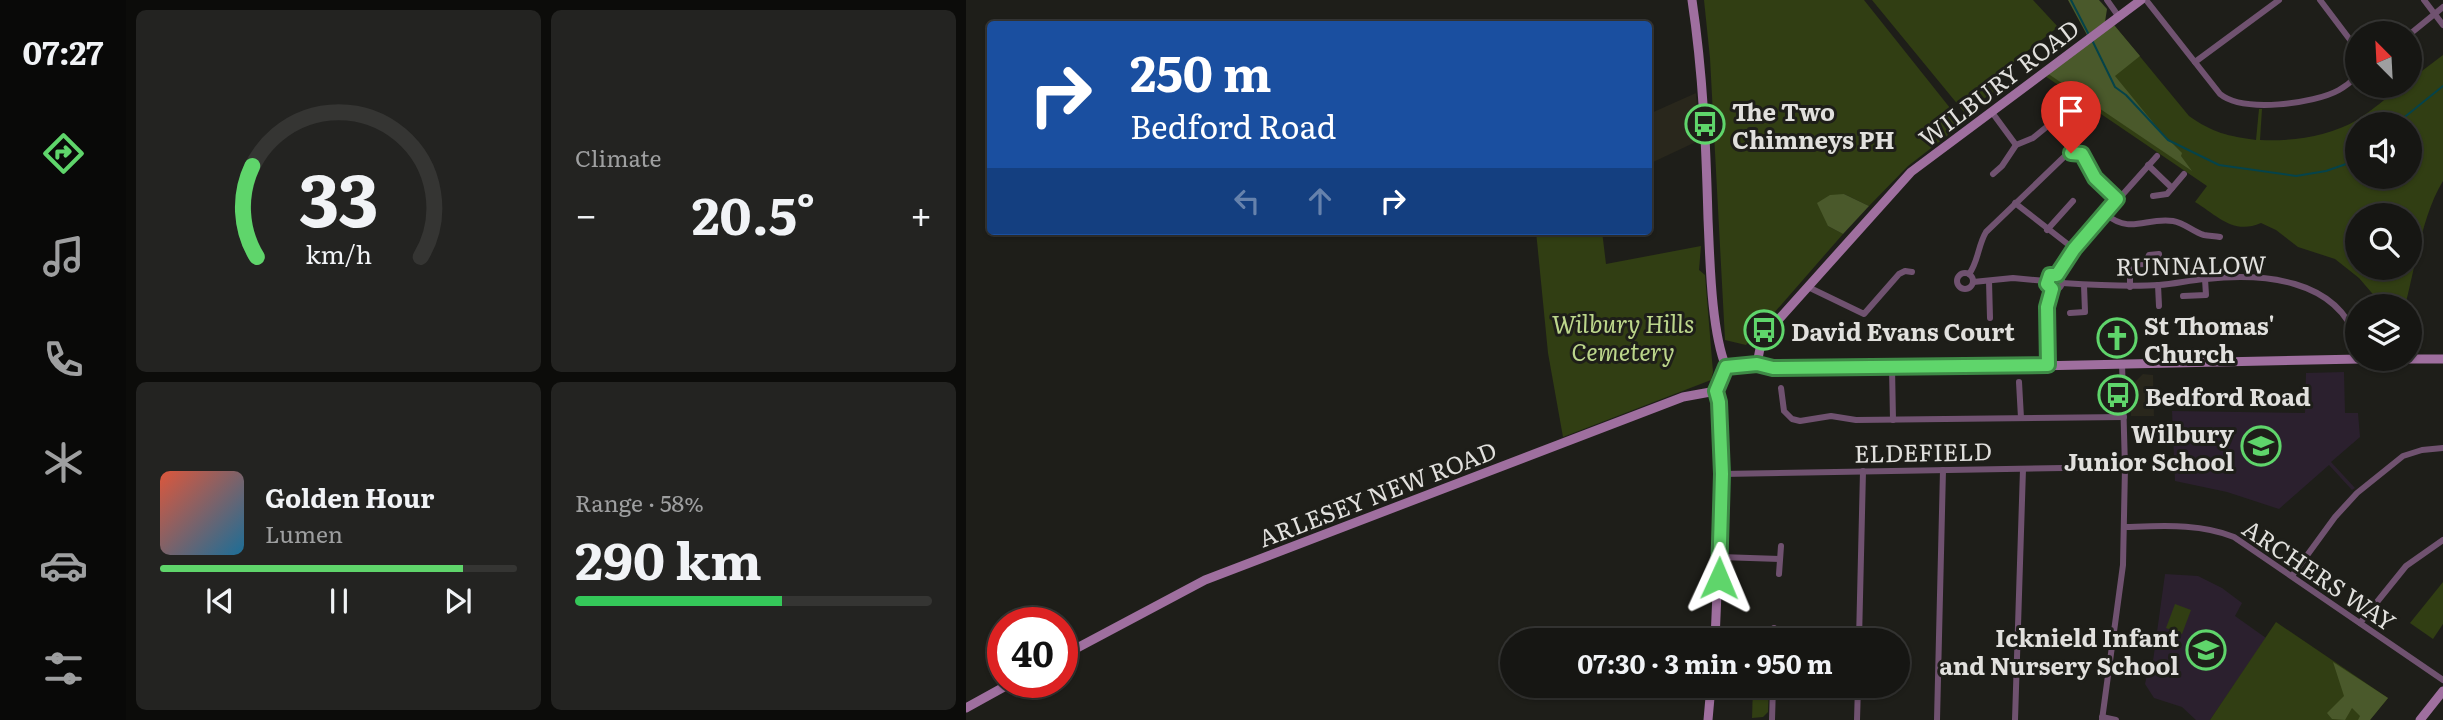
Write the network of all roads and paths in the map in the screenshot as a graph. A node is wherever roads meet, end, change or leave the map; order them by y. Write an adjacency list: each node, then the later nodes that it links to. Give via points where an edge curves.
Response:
1 (1692, 0): 58 (street, via 1700,56 1710,262 1720,353)
2 (2107, 0): 9 (street)
3 (2143, 0): 9 (street, WILBURY ROAD); 13 (street)
4 (2279, 0): 13 (street)
5 (2320, 0): 12 (street)
6 (2424, 0): 8 (street)
7 (2443, 7): 8 (street)
8 (2434, 14): 10 (street); 11 (street)
9 (2119, 17): 15 (street, WILBURY ROAD)
10 (2422, 24)
11 (2443, 25)
12 (2345, 33)
13 (2195, 62): 14 (street, via 2226,98 2261,104 2288,103)
14 (2345, 85)
15 (1991, 111): 17 (street); 44 (street, WILBURY ROAD, via 1912,172)
16 (2066, 120): 17 (street, via 2060,116 2033,138)
17 (2016, 145): 20 (street)
18 (2157, 156): 19 (street)
19 (2148, 165): 22 (street); 24 (street)
20 (1993, 174)
21 (2184, 174): 22 (street)
22 (2172, 188): 23 (street, via 2167,194)
23 (2153, 196)
24 (2117, 199): 26 (street, via 2095,178 2082,154 2071,153); 27 (street)
25 (2073, 201): 28 (street)
26 (2015, 203): 28 (street); 35 (street, via 1982,238)
27 (2105, 214): 29 (street, via 2128,226 2170,221); 30 (street)
28 (2047, 229): 30 (street)
29 (2220, 237)
30 (2074, 249): 36 (street)
31 (2158, 254): 33 (street, via 2148,255 2146,264)
32 (2121, 265): 33 (street)
33 (2130, 265): 45 (street)
34 (1912, 272): 44 (street, via 1899,274 1864,314)
35 (1969, 274): 40 (street); 40 (street, via 1960,274 1957,284 1965,289)
36 (2057, 275): 39 (street); 41 (street)
37 (2205, 279): 43 (street, RUNNALOW); 47 (street, via 2206,295); 50 (street, RUNNALOW, via 2233,277 2303,286)
38 (1989, 281): 39 (street); 40 (street); 51 (street)
39 (2046, 281): 46 (street)
40 (1973, 282)
41 (2062, 283): 42 (street, RUNNALOW); 46 (street)
42 (2084, 285): 45 (street, RUNNALOW); 49 (street, RUNNALOW, via 2085,312)
43 (2158, 285): 45 (street, RUNNALOW); 48 (street)
44 (1808, 287): 56 (street, WILBURY ROAD, via 1762,338)
45 (2130, 287)
46 (2052, 289): 57 (street, via 2047,307)
47 (2183, 296)
48 (2159, 306)
49 (2070, 313)
50 (2345, 315)
51 (1990, 318)
52 (2345, 359): 55 (street)
53 (2422, 359): 54 (street)
54 (2443, 359)
55 (2122, 363): 57 (street); 63 (street)
56 (1757, 364): 58 (street); 59 (street, via 1773,368)
57 (2048, 365): 59 (street)
58 (1726, 367): 62 (street)
59 (1892, 367): 65 (street)
60 (2020, 382): 64 (street)
61 (1781, 388): 65 (street, via 1784,411 1796,421 1831,416)
62 (1716, 391): 71 (street); 82 (street, ARLESEY NEW ROAD, via 1684,397 1205,580)
63 (2124, 417): 64 (street); 67 (street)
64 (2021, 418): 65 (street)
65 (1893, 420)
66 (2443, 449): 78 (street, via 2403,456 2357,493)
67 (2125, 467): 68 (street, ELDEFIELD); 72 (street)
68 (2023, 468): 69 (street, ELDEFIELD); 95 (street)
69 (1943, 470): 70 (street, ELDEFIELD); 94 (street)
70 (1863, 471): 71 (street, ELDEFIELD); 81 (street)
71 (1722, 474): 75 (street)
72 (2125, 527): 78 (street, ARCHERS WAY, via 2222,532); 90 (street)
73 (2443, 540): 79 (street, via 2406,566)
74 (1781, 546): 76 (street)
75 (1720, 557): 76 (street); 80 (street)
76 (1780, 559): 77 (street)
77 (1779, 574)
78 (2292, 576): 79 (street, ARCHERS WAY)
79 (2360, 623): 83 (street, ARCHERS WAY)
80 (1716, 628)
81 (1859, 628)
82 (1078, 647)
83 (2443, 680)
84 (2443, 691): 97 (street)
85 (987, 696): 89 (street)
86 (1710, 698): 91 (street)
87 (1773, 698): 92 (street)
88 (1858, 698): 93 (street)
89 (966, 708)
90 (2102, 718): 96 (street)
91 (1708, 720)
92 (1772, 720)
93 (1857, 720)
94 (1937, 720)
95 (2015, 720)
96 (2116, 720)
97 (2420, 720)

